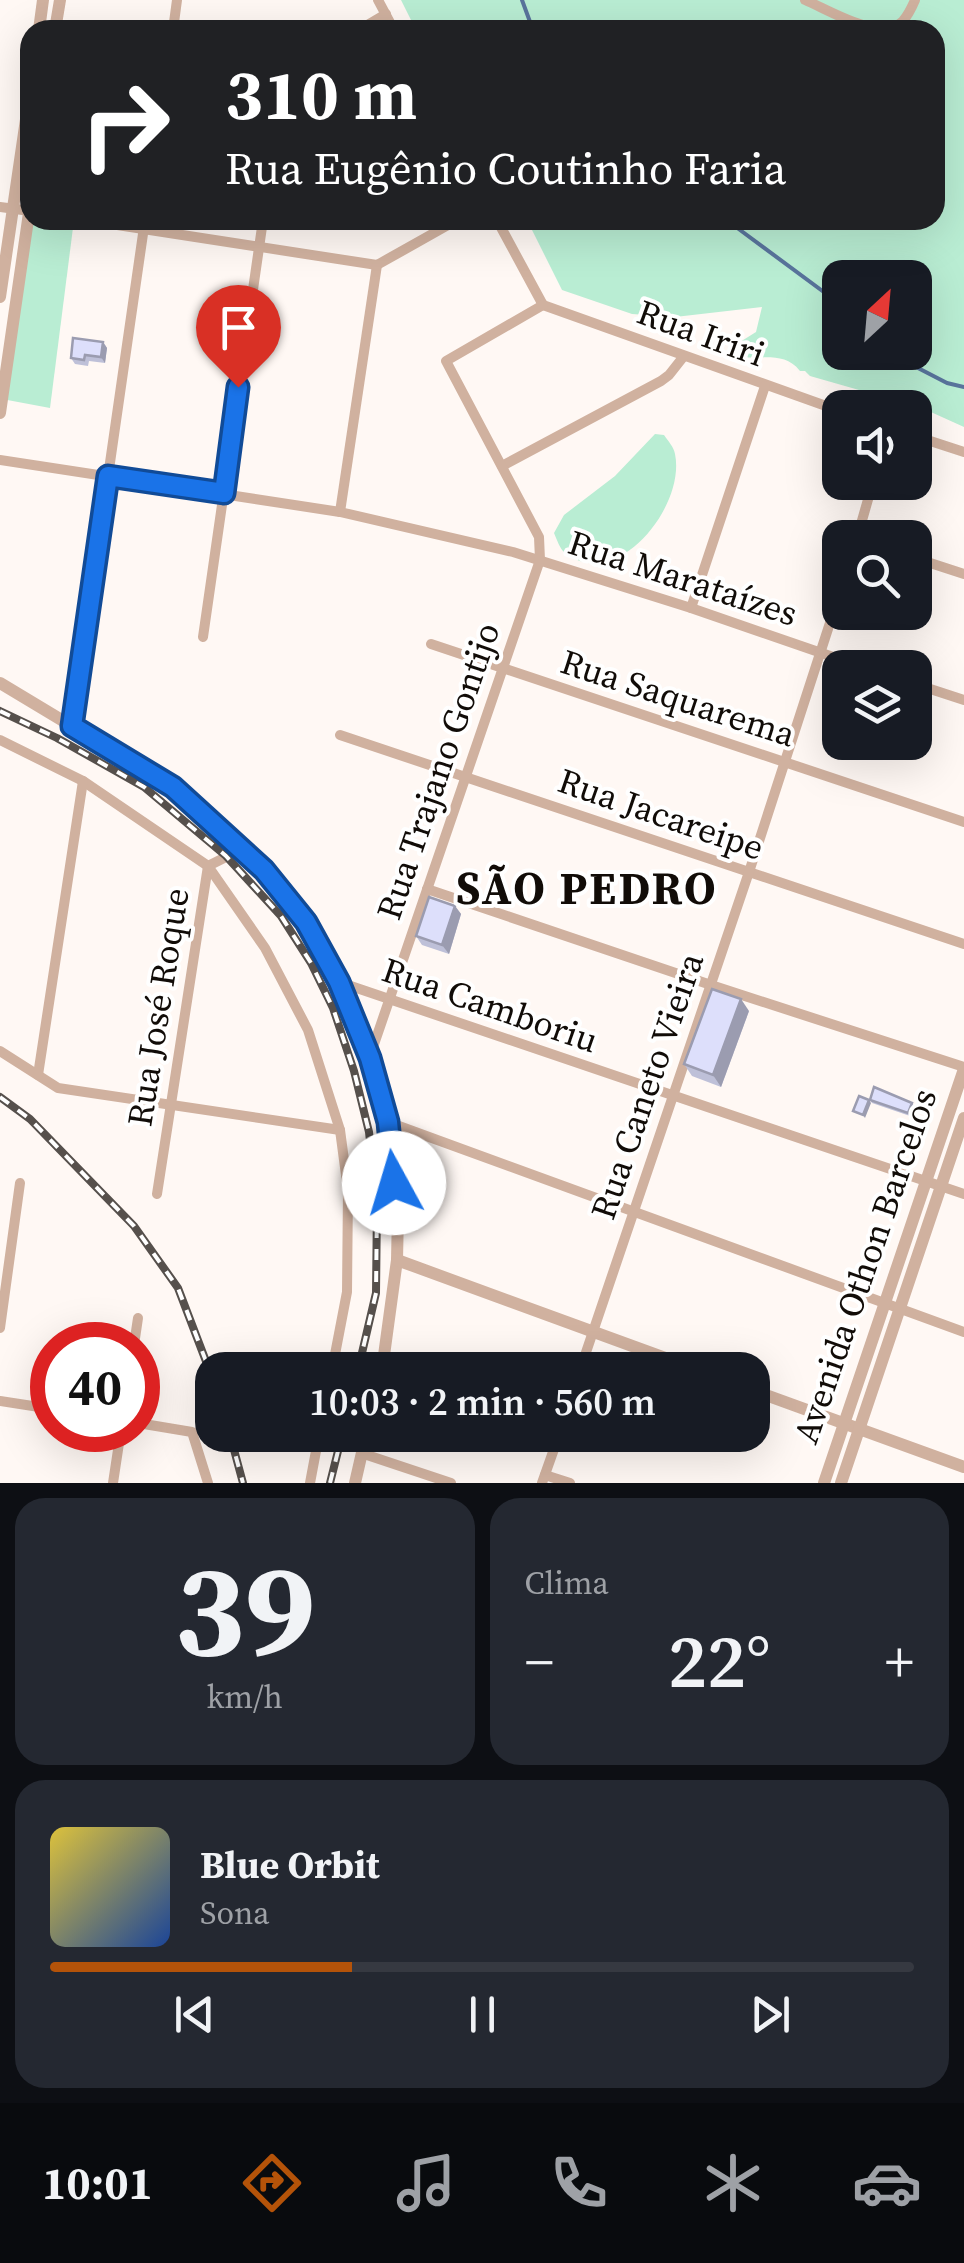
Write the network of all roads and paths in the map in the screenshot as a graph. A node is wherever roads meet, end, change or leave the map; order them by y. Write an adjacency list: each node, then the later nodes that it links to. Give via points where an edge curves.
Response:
1 (378, 0): 3 (street)
2 (805, 0): 6 (street)
3 (386, 14): 4 (street); 5 (street)
4 (376, 20)
5 (389, 20)
6 (851, 20)
7 (20, 140): 8 (street)
8 (6, 208): 17 (street)
9 (27, 230): 22 (street)
10 (144, 230): 27 (street)
11 (176, 230): 15 (street)
12 (261, 230): 15 (street)
13 (439, 230): 16 (street)
14 (502, 230): 18 (street)
15 (258, 246): 16 (street); 28 (street)
16 (376, 265): 29 (street)
17 (0, 297)
18 (543, 305): 19 (street, Rua Iriri); 26 (street, via 446,361)
19 (684, 356): 20 (street, Rua Iriri); 26 (street, via 661,382)
20 (765, 386): 21 (street, Rua Iriri); 33 (street)
21 (822, 405)
22 (0, 414)
23 (932, 442): 24 (street)
24 (964, 452)
25 (0, 460): 27 (street, Rua Marataízes)
26 (502, 466): 30 (street, via 539,537)
27 (108, 476): 28 (street, Rua Marataízes); 41 (street)
28 (224, 493): 29 (street, Rua Marataízes); 34 (street)
29 (340, 512): 30 (street, Rua Marataízes)
30 (540, 560): 33 (street, Rua Marataízes); 37 (street, Rua Trajano Gontijo)
31 (932, 564): 32 (street)
32 (964, 574)
33 (691, 608): 36 (street, Rua Marataízes)
34 (202, 637)
35 (431, 644): 37 (street, Rua Saquarema)
36 (822, 653): 44 (street, Rua Caneto Vieira)
37 (502, 668): 44 (street, Rua Saquarema); 45 (street, Rua Trajano Gontijo)
38 (0, 683): 41 (street)
39 (932, 690): 40 (street)
40 (964, 700)
41 (72, 726): 48 (street, via 173,787)
42 (340, 735): 45 (street, Rua Jacareipe)
43 (0, 740): 46 (street)
44 (785, 762): 47 (street, Rua Saquarema); 50 (street, Rua Caneto Vieira)
45 (465, 777): 50 (street, Rua Jacareipe); 51 (street, Rua Trajano Gontijo)
46 (83, 780): 49 (street); 59 (street)
47 (964, 822)
48 (242, 849): 49 (street, Rua José Roque); 53 (street, via 306,922)
49 (208, 866): 61 (street, Rua José Roque); 64 (street, via 265,948 308,1030)
50 (748, 872): 52 (street, Rua Jacareipe); 54 (street, Rua Caneto Vieira)
51 (427, 889): 54 (street); 55 (street, Rua Trajano Gontijo)
52 (964, 944)
53 (339, 982): 55 (street, Rua Camboriu); 57 (street)
54 (711, 985): 58 (street); 60 (street, Rua Caneto Vieira)
55 (389, 999): 57 (street, Rua Trajano Gontijo); 60 (street, Rua Camboriu)
56 (0, 1051): 59 (street)
57 (370, 1058): 63 (street)
58 (964, 1068): 65 (street, Avenida Othon Barcelos)
59 (38, 1075): 61 (street, via 58,1088)
60 (673, 1096): 65 (street, Rua Camboriu); 70 (street, Rua Caneto Vieira)
61 (171, 1105): 64 (street); 68 (street, Rua José Roque)
62 (964, 1118): 67 (street, Avenida Othon Barcelos)
63 (388, 1122): 70 (street); 71 (street)
64 (340, 1130): 79 (street, via 348,1190 347,1292)
65 (926, 1182): 67 (street, Rua Camboriu); 72 (street, Avenida Othon Barcelos)
66 (20, 1183): 76 (street)
67 (941, 1187): 69 (street, Rua Camboriu); 73 (street, Avenida Othon Barcelos)
68 (157, 1194)
69 (964, 1194)
70 (633, 1212): 72 (street); 77 (street, Rua Caneto Vieira)
71 (397, 1260): 77 (street); 80 (street)
72 (884, 1304): 73 (street); 86 (street, Avenida Othon Barcelos)
73 (900, 1309): 78 (street); 88 (street, Avenida Othon Barcelos)
74 (138, 1318): 75 (street)
75 (137, 1322)
76 (0, 1328)
77 (593, 1332): 81 (street, Rua Caneto Vieira); 82 (street)
78 (964, 1332)
79 (335, 1352)
80 (384, 1352)
81 (586, 1352)
82 (648, 1352)
83 (770, 1396): 86 (street)
84 (0, 1401): 85 (street)
85 (30, 1406)
86 (844, 1423): 88 (street); 101 (street, Avenida Othon Barcelos)
87 (160, 1427): 96 (street, via 192,1432)
88 (860, 1429): 93 (street); 102 (street, Avenida Othon Barcelos)
89 (118, 1452): 95 (street)
90 (316, 1452): 97 (street)
91 (553, 1452): 94 (street)
92 (361, 1454): 98 (street); 99 (street)
93 (964, 1467)
94 (544, 1479): 100 (street)
95 (113, 1483)
96 (208, 1483)
97 (310, 1483)
98 (355, 1483)
99 (451, 1483)
100 (570, 1483)
101 (824, 1483)
102 (841, 1483)

